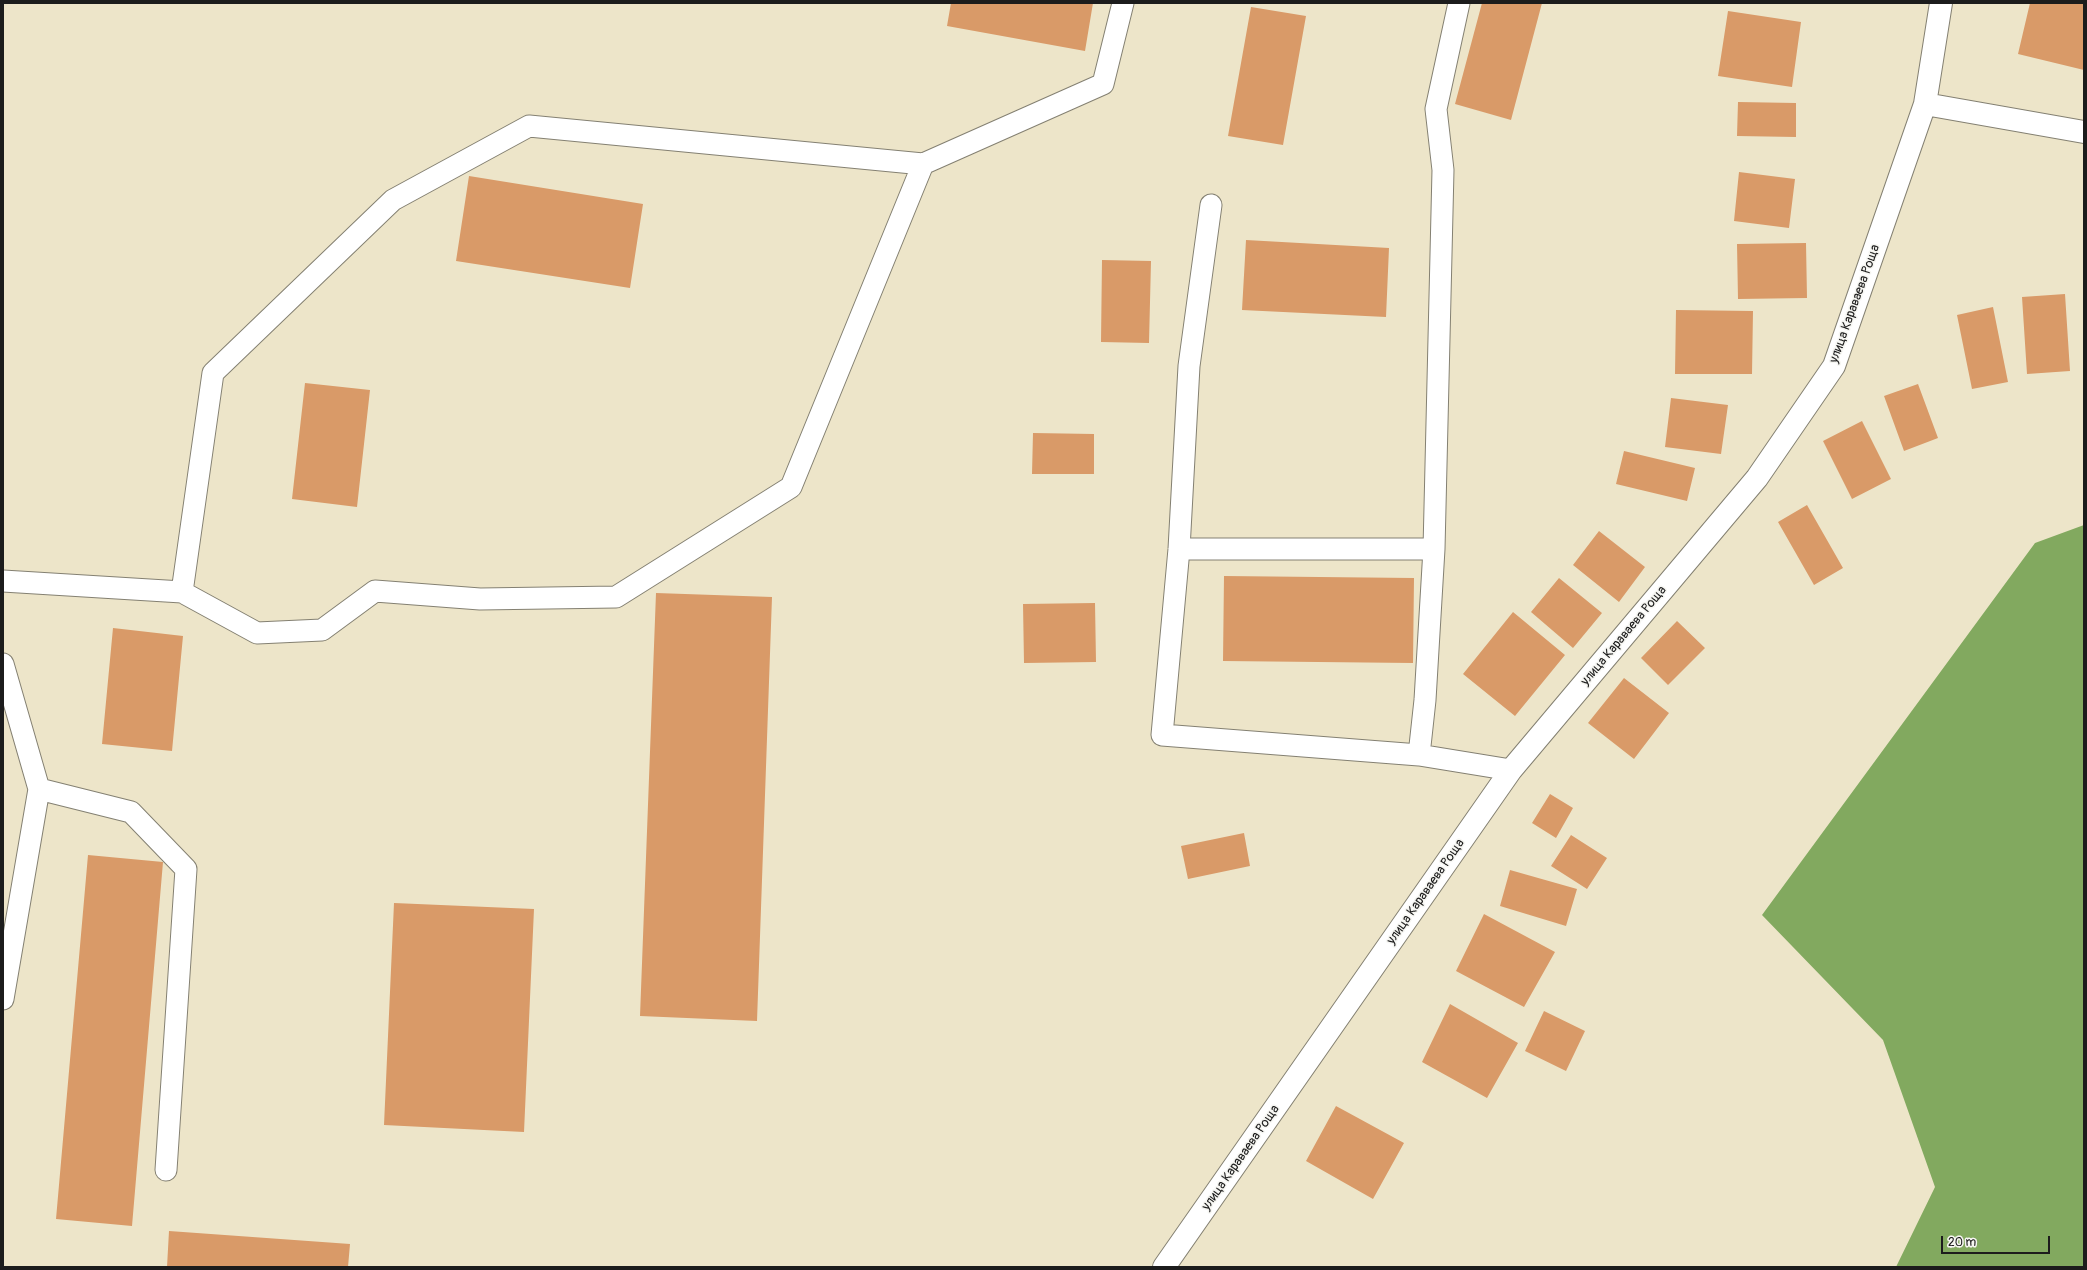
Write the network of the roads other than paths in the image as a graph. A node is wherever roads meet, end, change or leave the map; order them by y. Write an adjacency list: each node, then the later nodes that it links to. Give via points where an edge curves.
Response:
1 (1123, 3): 6 (lane, via 1103,84)
2 (1459, 3): 9 (lane, via 1436,109 1442,170)
3 (1942, 3): 4 (street, улица Караваева Роща)
4 (1926, 104): 5 (street); 14 (street, улица Караваева Роща, via 1834,366 1757,478)
5 (2084, 132)
6 (923, 164): 11 (lane, via 791,487 616,597 480,598 375,591 322,630 257,633); 11 (lane, via 529,126 393,200 213,373)
7 (1211, 205): 8 (lane, via 1189,366)
8 (1179, 549): 9 (lane); 13 (lane, via 1162,735)
9 (1434, 549): 13 (lane, via 1425,700)
10 (3, 581): 11 (lane)
11 (182, 592)
12 (3, 664): 15 (lane)
13 (1418, 755): 14 (lane)
14 (1511, 770): 18 (street, улица Караваева Роща)
15 (39, 789): 16 (lane); 17 (lane, via 131,812 186,869)
16 (3, 999)
17 (166, 1170)
18 (1164, 1267)

